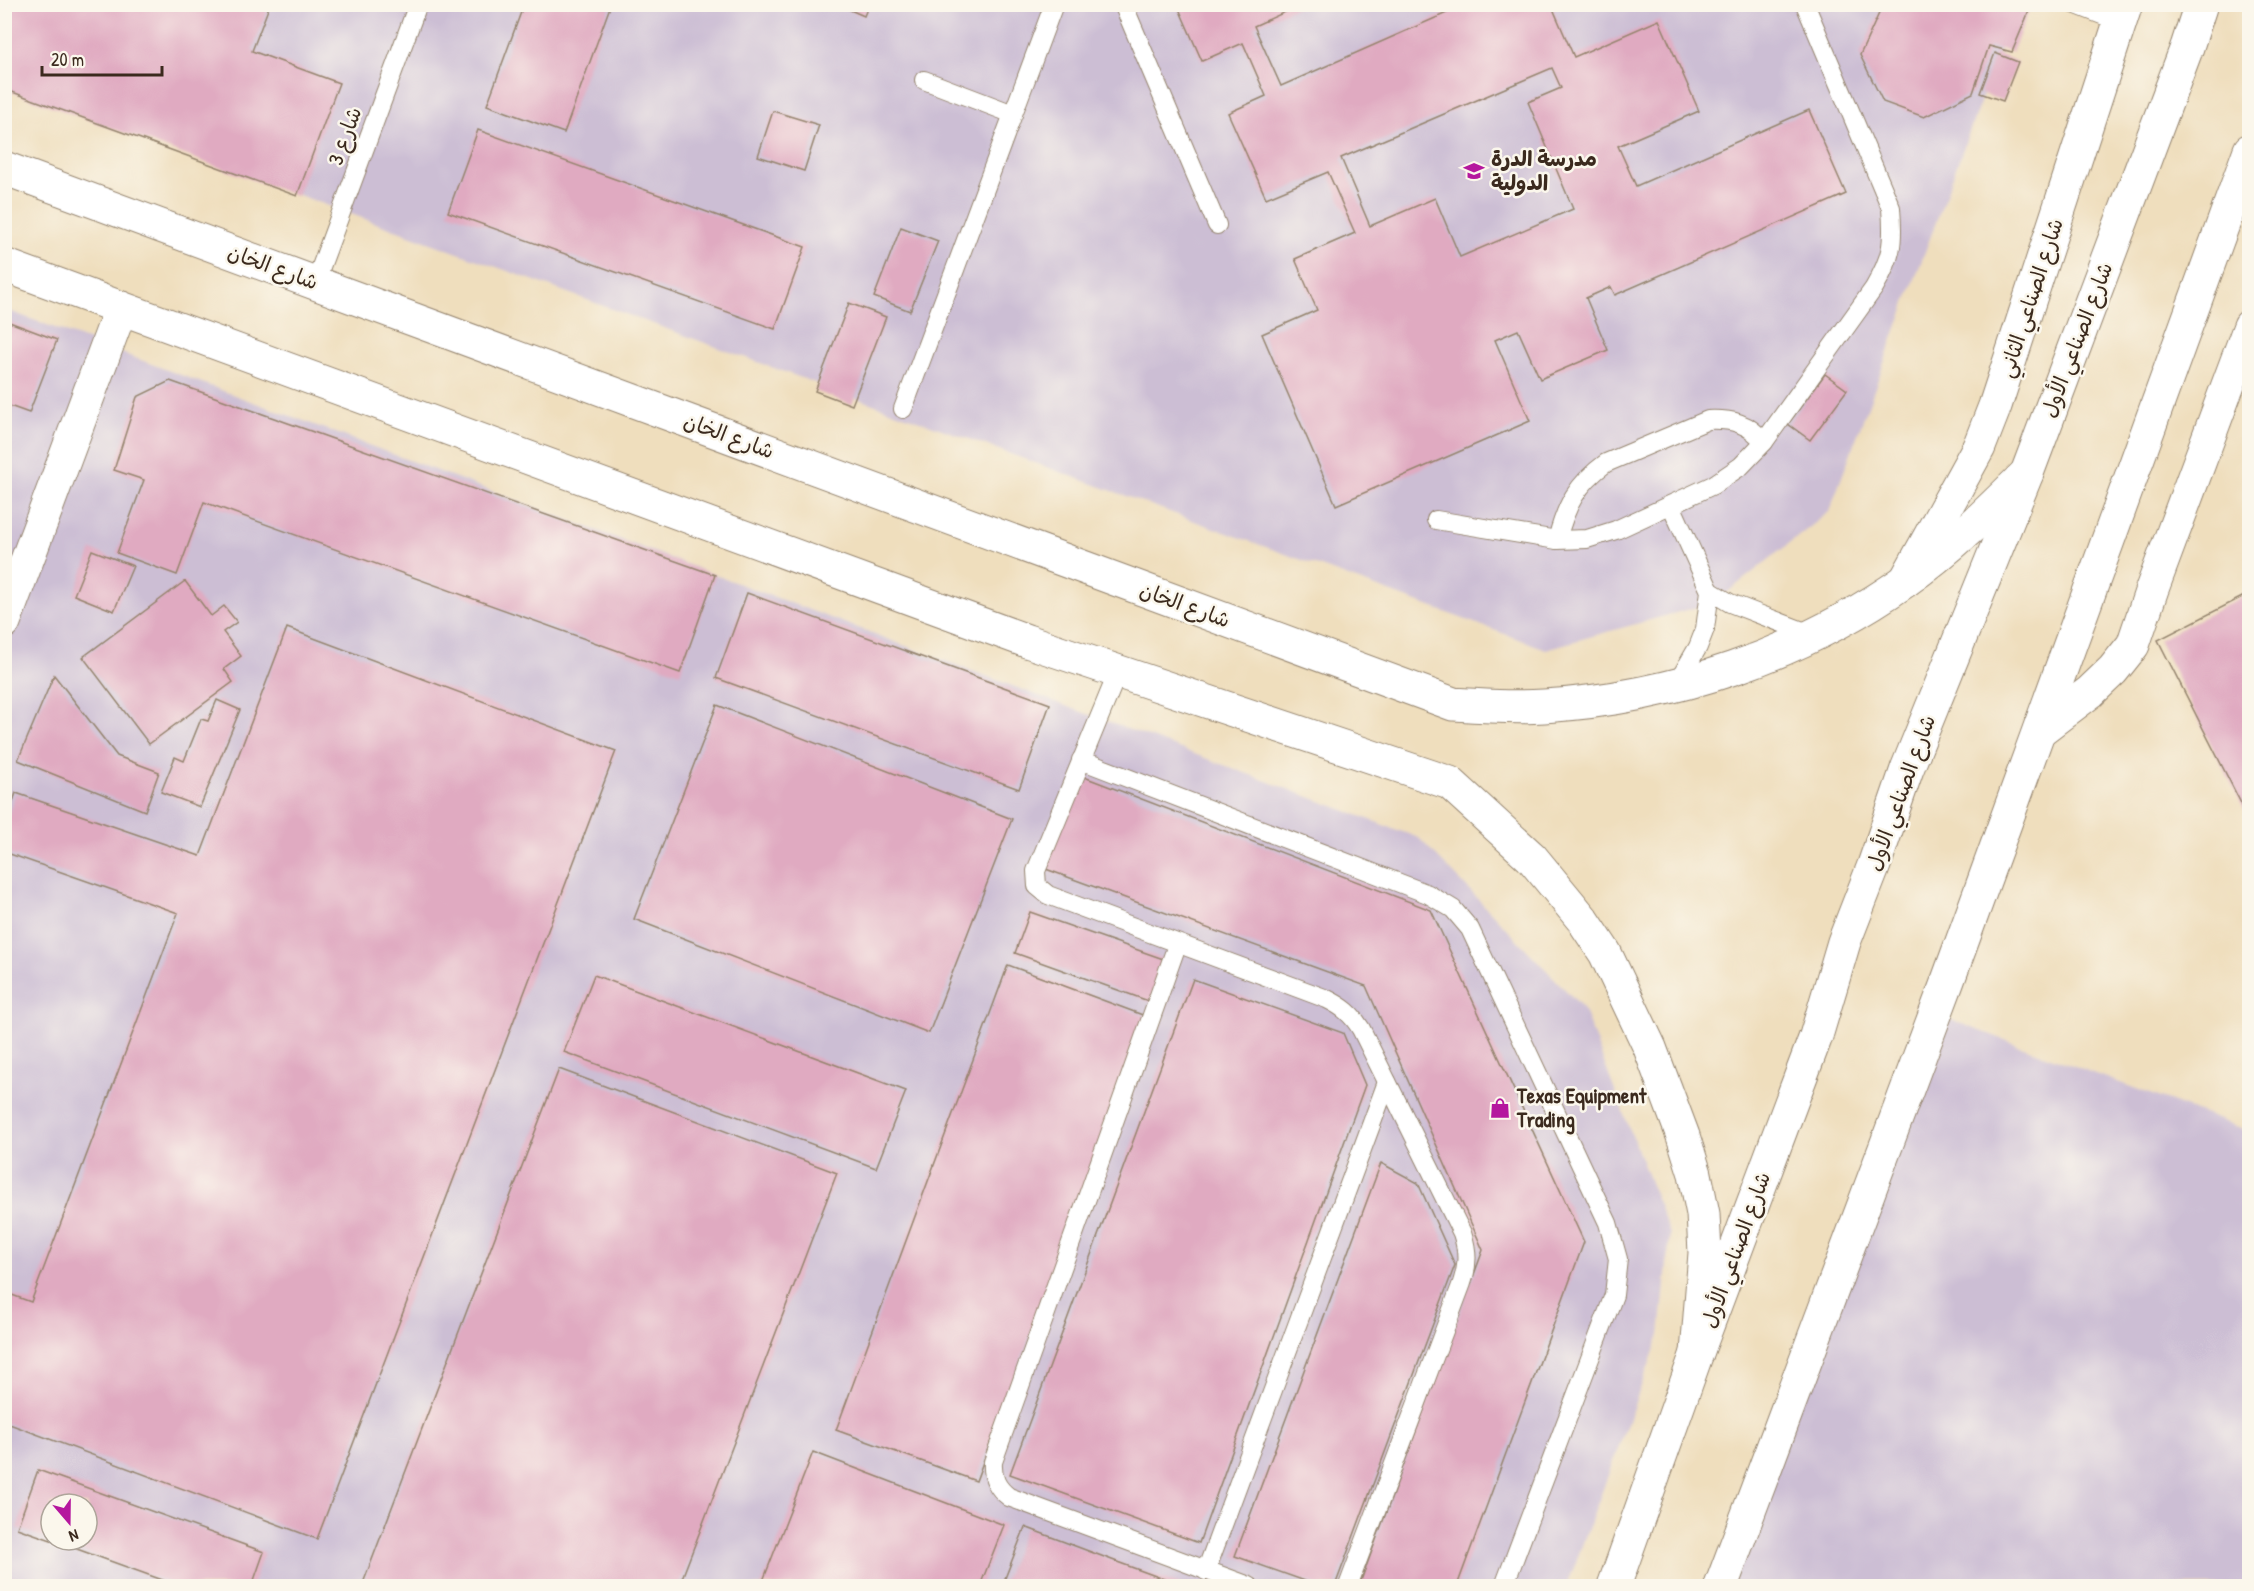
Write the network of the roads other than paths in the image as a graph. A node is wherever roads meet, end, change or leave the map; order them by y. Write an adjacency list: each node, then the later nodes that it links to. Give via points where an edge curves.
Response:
1 (418, 4): 15 (lane, شارع 3)
2 (1054, 4): 9 (lane)
3 (1123, 4): 13 (lane)
4 (1805, 4): 19 (lane, via 1891,208 1894,237 1887,264 1874,288)
5 (2074, 4): 7 (lane)
6 (2201, 4): 20 (main road, شارع الصناعي الأول)
7 (2123, 13): 24 (main road, شارع الصناعي الثاني, via 1995,406 1979,447)
8 (924, 80): 9 (lane)
9 (1013, 114): 18 (lane)
10 (2250, 150): 12 (main road)
11 (4, 168): 15 (main road, شارع الخان)
12 (2242, 193): 30 (main road)
13 (1217, 225)
14 (4, 265): 16 (main road)
15 (315, 283): 29 (main road, شارع الخان, via 1453,704 1543,706)
16 (121, 308): 26 (main road); 28 (main road)
17 (2250, 326): 30 (main road, via 2133,645 2090,692)
18 (903, 409)
19 (1764, 442): 21 (lane, via 1728,477); 23 (lane, via 1742,423 1708,420 1606,463 1591,474 1569,502)
20 (2027, 473): 24 (main road, شارع الخان, via 1969,530); 34 (main road, شارع الصناعي الأول, via 1907,770 1844,942 1816,1036)
21 (1671, 505): 23 (lane, via 1602,535); 25 (lane)
22 (1436, 520): 23 (lane)
23 (1557, 540)
24 (1906, 580): 27 (main road, شارع الخان)
25 (1710, 591): 27 (lane); 29 (lane, via 1705,629)
26 (4, 622)
27 (1813, 636): 29 (main road, شارع الخان, via 1733,668)
28 (1118, 672): 31 (lane); 34 (main road, via 1450,783 1532,858 1605,953 1650,1048 1683,1136 1703,1214 1705,1253)
29 (1676, 685)
30 (2040, 730): 40 (main road)
31 (1081, 760): 32 (lane, via 1036,871 1037,886 1048,895); 38 (lane, via 1428,894 1453,909 1470,929 1608,1223 1618,1259 1614,1295)
32 (1177, 945): 33 (lane, via 1342,1007 1361,1029); 35 (lane, via 993,1462 993,1473 1000,1490 1009,1497)
33 (1388, 1082): 35 (lane); 37 (lane, via 1462,1233 1466,1270)
34 (1697, 1353): 39 (main road, شارع الصناعي الأول)
35 (1206, 1570): 36 (lane)
36 (1249, 1587)
37 (1348, 1587)
38 (1504, 1587)
39 (1614, 1587)
40 (1721, 1587)

